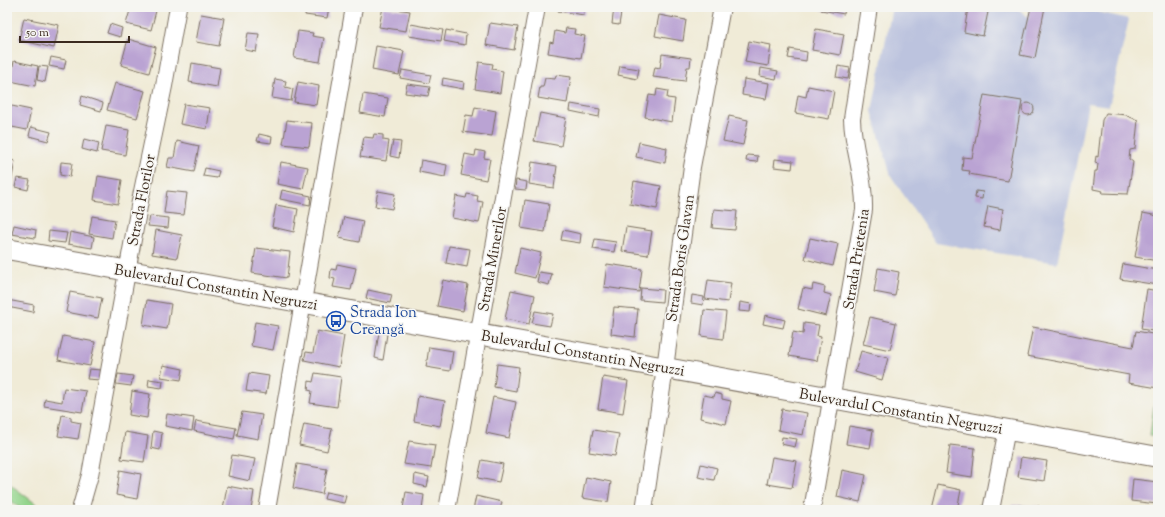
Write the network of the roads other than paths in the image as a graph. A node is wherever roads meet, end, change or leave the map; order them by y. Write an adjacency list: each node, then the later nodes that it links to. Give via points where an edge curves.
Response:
1 (178, 7): 7 (street, Strada Florilor)
2 (354, 7): 8 (street)
3 (537, 7): 9 (street, Strada Minerilor)
4 (722, 7): 10 (street, Strada Boris Glavan, via 692,167)
5 (869, 7): 11 (street, Strada Prietenia, via 852,119 852,135 863,178 864,210)
6 (7, 249): 7 (street, Bulevardul Constantin Negruzzi)
7 (128, 271): 8 (street, Bulevardul Constantin Negruzzi); 14 (street, Strada Florilor, via 90,475)
8 (304, 303): 9 (street, Bulevardul Constantin Negruzzi); 15 (street)
9 (479, 334): 10 (street, Bulevardul Constantin Negruzzi); 16 (street, Strada Minerilor)
10 (665, 368): 11 (street, Bulevardul Constantin Negruzzi); 17 (street, Strada Boris Glavan)
11 (832, 399): 12 (street, Bulevardul Constantin Negruzzi); 18 (street, Strada Prietenia)
12 (1007, 429): 13 (street, Bulevardul Constantin Negruzzi); 19 (street)
13 (1158, 457)
14 (80, 510)
15 (267, 510)
16 (447, 510)
17 (644, 510)
18 (812, 510)
19 (991, 510)

